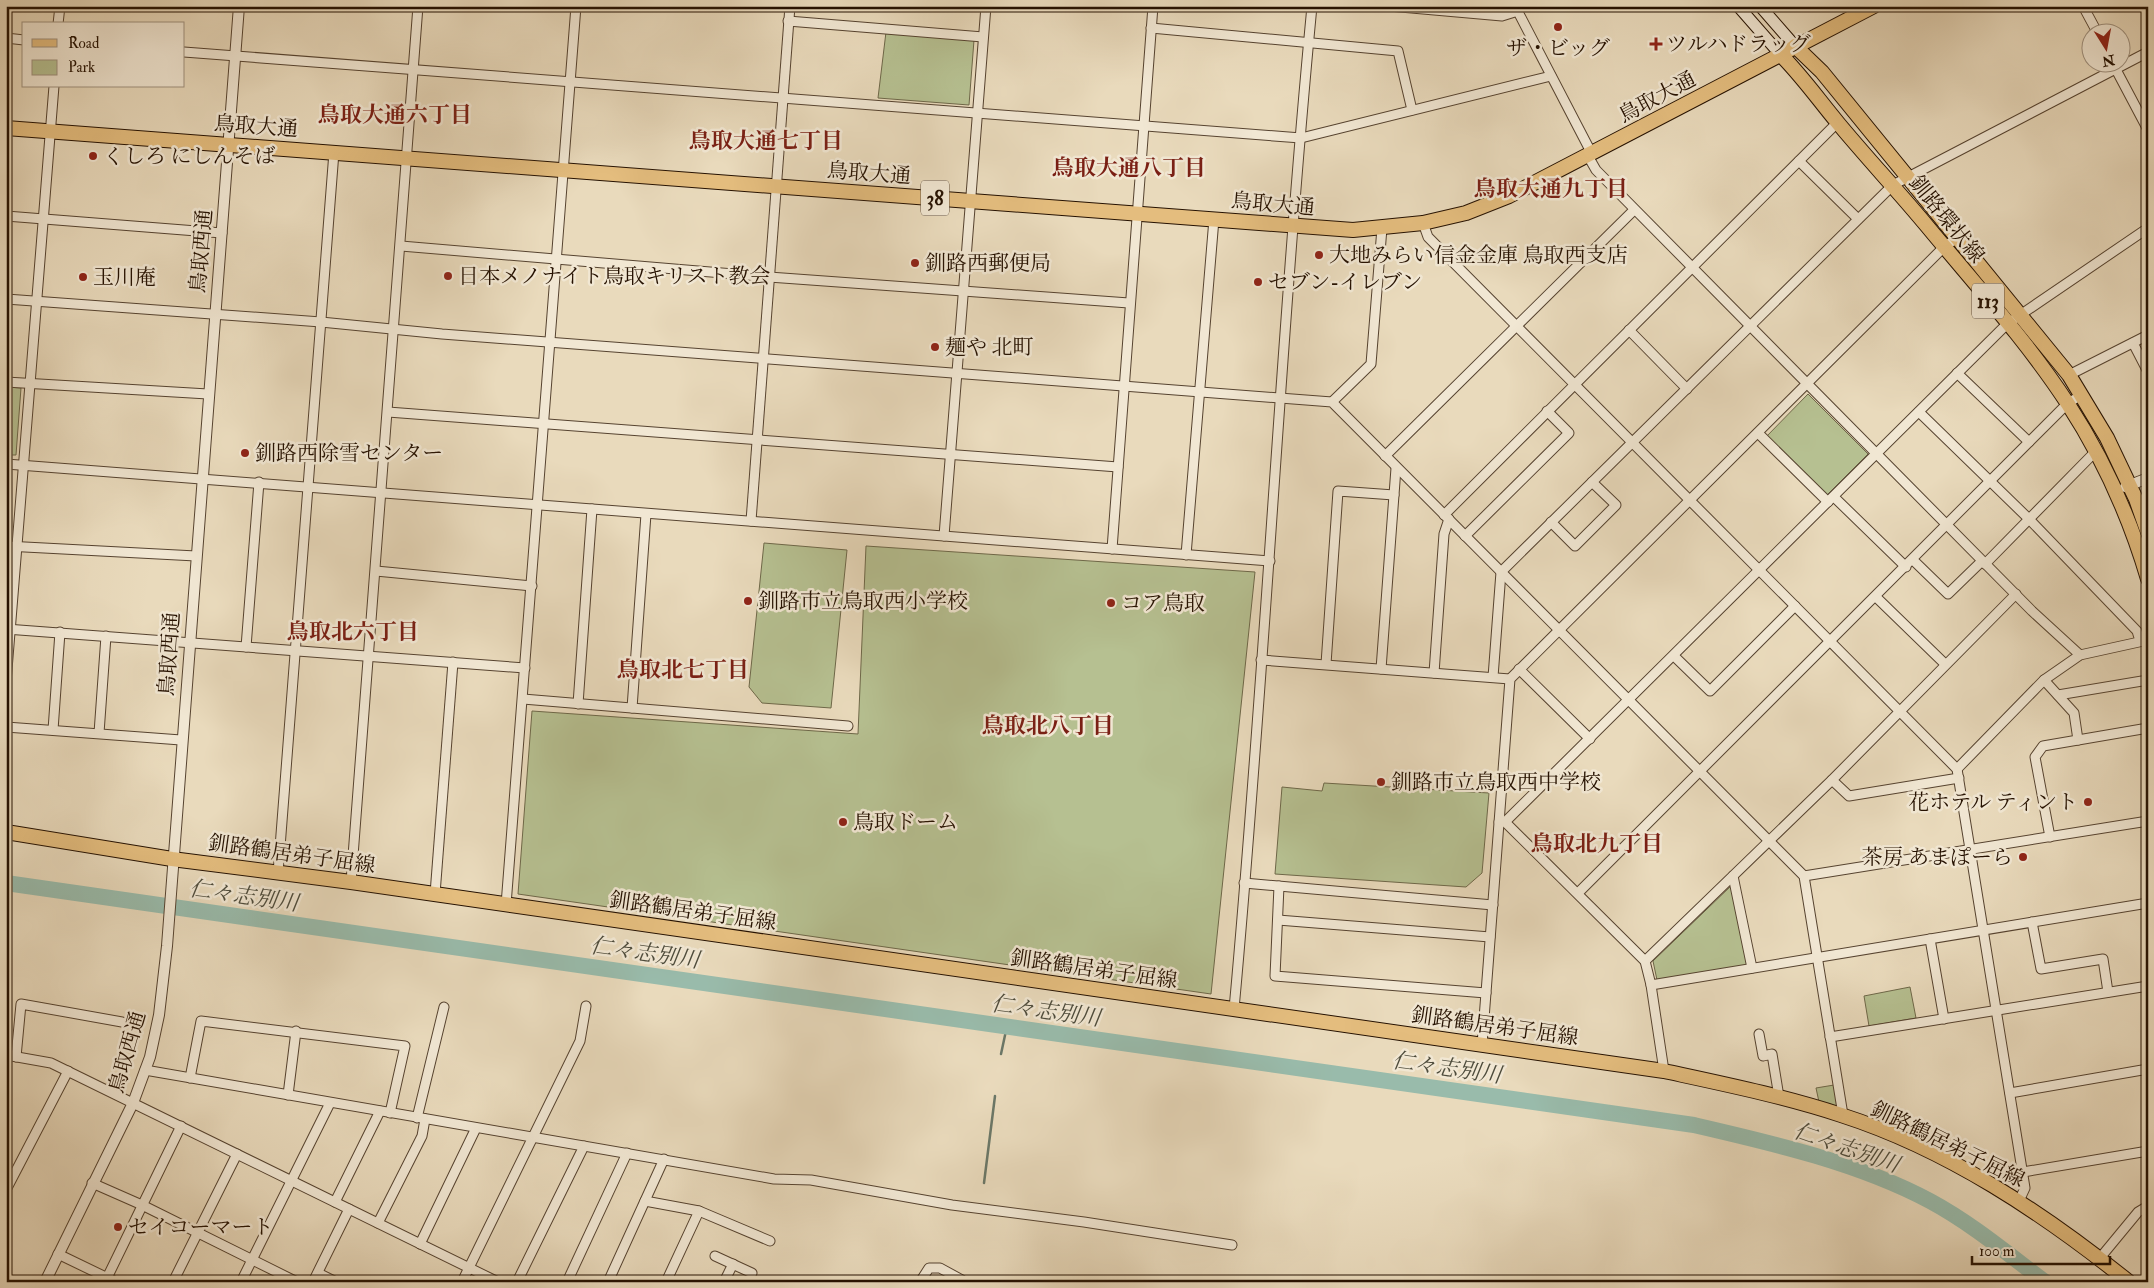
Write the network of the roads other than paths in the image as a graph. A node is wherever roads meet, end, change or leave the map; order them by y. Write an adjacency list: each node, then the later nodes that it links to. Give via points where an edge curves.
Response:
1 (60, 6): 16 (street)
2 (238, 6): 27 (street, 鳥取西通)
3 (418, 6): 29 (street)
4 (576, 6): 33 (street)
5 (790, 6): 15 (street)
6 (986, 6): 19 (street)
7 (1153, 6): 18 (street)
8 (1312, 6): 22 (street)
9 (1389, 6): 14 (street, via 1502,16)
10 (1738, 6): 26 (main road)
11 (1760, 6): 23 (main road)
12 (1874, 6): 23 (main road, 38)
13 (2083, 6): 17 (street)
14 (1516, 8): 32 (street)
15 (788, 20): 19 (street); 35 (street)
16 (58, 22)
17 (2092, 22)
18 (1151, 28): 22 (street); 39 (street)
19 (983, 37): 37 (street)
20 (6, 38): 21 (street)
21 (22, 40)
22 (1309, 43): 36 (street, via 1398,50); 43 (street)
23 (1795, 46): 26 (main road, 38); 50 (main road, 釧路環状線 / 113, via 1822,72)
24 (185, 52): 27 (street)
25 (2148, 52): 28 (street)
26 (1780, 54): 38 (main road, 釧路環状線 / 113); 46 (main road, 鳥取大通 / 38)
27 (234, 56): 29 (street); 44 (street, 鳥取西通)
28 (2132, 59)
29 (414, 71): 33 (street); 47 (street)
30 (2103, 72): 50 (street)
31 (2117, 72): 41 (street)
32 (1551, 76): 36 (street); 46 (street)
33 (570, 82): 35 (street); 49 (street)
34 (54, 88): 42 (street)
35 (782, 98): 37 (street); 52 (street)
36 (1412, 110): 43 (street)
37 (977, 112): 39 (street); 53 (street)
38 (1838, 122): 48 (street); 51 (main road, 釧路環状線 / 113)
39 (1144, 127): 43 (street); 55 (street)
40 (6, 128): 42 (main road, 鳥取大通 / 38)
41 (2148, 130)
42 (51, 131): 44 (main road, 鳥取大通 / 38); 57 (street)
43 (1301, 138): 61 (street)
44 (228, 144): 45 (main road, 鳥取大通 / 38); 64 (street, 鳥取西通)
45 (334, 152): 47 (main road, 鳥取大通 / 38); 77 (street)
46 (1590, 155): 54 (street, via 1596,170); 60 (main road, 鳥取大通 / 38, via 1509,196 1466,213)
47 (408, 158): 49 (main road, 鳥取大通 / 38); 66 (street)
48 (1799, 161): 59 (street); 69 (street)
49 (564, 170): 52 (main road, 鳥取大通 / 38); 68 (street)
50 (1908, 178): 51 (street); 65 (main road, 釧路環状線 / 113)
51 (1893, 185): 59 (street); 67 (main road, 釧路環状線 / 113)
52 (776, 187): 53 (main road, 鳥取大通 / 38); 70 (street)
53 (970, 200): 55 (main road, 鳥取大通 / 38); 71 (street)
54 (1634, 210): 69 (street); 79 (street)
55 (1138, 215): 58 (main road, 鳥取大通 / 38); 74 (street)
56 (6, 216): 57 (street)
57 (43, 219): 64 (street); 73 (street)
58 (1214, 219): 61 (main road, 鳥取大通 / 38); 97 (street)
59 (1858, 219): 80 (street)
60 (1423, 223): 62 (main road, 鳥取大通 / 38); 79 (street, via 1428,237)
61 (1293, 225): 62 (main road, 鳥取大通 / 38, via 1353,230); 100 (street)
62 (1382, 228): 101 (street, via 1370,364)
63 (2148, 228): 76 (street)
64 (222, 232): 75 (street, 鳥取西通)
65 (1958, 238): 67 (street); 76 (main road, 釧路環状線 / 113)
66 (401, 246): 68 (street); 81 (street)
67 (1944, 247): 78 (main road, 釧路環状線 / 113); 94 (street)
68 (557, 258): 70 (street); 84 (street)
69 (1691, 269): 80 (street); 82 (street)
70 (769, 277): 71 (street); 86 (street)
71 (964, 290): 74 (street); 88 (street)
72 (6, 300): 73 (street)
73 (36, 302): 75 (street); 92 (street)
74 (1129, 303): 95 (street)
75 (214, 314): 77 (street); 98 (street, 鳥取西通)
76 (2020, 314): 78 (street); 90 (main road, 釧路環状線 / 113)
77 (321, 322): 81 (street); 125 (street)
78 (2008, 324): 89 (street); 102 (main road, 釧路環状線 / 113)
79 (1516, 326): 93 (street); 114 (street)
80 (1749, 326): 94 (street); 96 (street)
81 (394, 329): 84 (street); 104 (street)
82 (1629, 330): 93 (street); 96 (street)
83 (2148, 335): 85 (street)
84 (551, 341): 86 (street); 106 (street)
85 (2133, 343): 87 (street); 90 (street)
86 (763, 357): 88 (street); 108 (street)
87 (2148, 372)
88 (958, 373): 95 (street); 112 (street)
89 (1957, 374): 105 (street); 110 (street)
90 (2069, 375): 99 (main road, 釧路環状線 / 113)
91 (6, 382): 92 (street)
92 (30, 384): 98 (street); 116 (street)
93 (1575, 384): 103 (street); 109 (street)
94 (1808, 384): 107 (street); 113 (street)
95 (1125, 386): 97 (street); 117 (street)
96 (1686, 388): 109 (street)
97 (1198, 391): 100 (street); 145 (street)
98 (208, 394): 119 (street, 鳥取西通)
99 (2081, 395): 102 (street); 124 (main road, 釧路環状線 / 113)
100 (1280, 398): 101 (street); 148 (street)
101 (1332, 402): 114 (street)
102 (2067, 404): 110 (street); 111 (main road, 釧路環状線 / 113)
103 (1547, 411): 134 (street); 141 (street, via 1569,433)
104 (388, 412): 106 (street); 127 (street)
105 (1919, 412): 113 (street); 121 (street)
106 (545, 424): 108 (street); 131 (street)
107 (1758, 433): 129 (street); 130 (street)
108 (757, 439): 112 (street); 136 (street)
109 (1632, 442): 123 (street); 129 (street)
110 (2029, 442): 121 (street)
111 (2095, 452): 126 (main road, 釧路環状線 / 113); 135 (street)
112 (951, 454): 117 (street); 140 (street)
113 (1876, 454): 130 (street); 138 (street)
114 (1385, 456): 118 (street)
115 (6, 464): 116 (street)
116 (23, 465): 119 (street); 143 (street)
117 (1118, 467): 144 (street)
118 (1396, 468): 128 (street); 134 (street)
119 (202, 478): 122 (street); 146 (street, 鳥取西通)
120 (2148, 478): 124 (street)
121 (1990, 481): 135 (street); 138 (street)
122 (259, 482): 125 (street); 166 (street)
123 (1592, 482): 137 (street); 137 (street, via 1616,505 1575,546)
124 (2130, 485): 126 (street); 139 (main road, 釧路環状線 / 113)
125 (307, 487): 127 (street); 167 (street)
126 (2114, 491): 154 (main road, 釧路環状線 / 113)
127 (381, 492): 131 (street); 151 (street)
128 (1394, 495): 173 (street, via 1338,491); 176 (street)
129 (1690, 500): 153 (street); 160 (street)
130 (1831, 500): 150 (street); 153 (street)
131 (538, 504): 132 (street); 155 (street)
132 (592, 509): 133 (street); 187 (street)
133 (646, 514): 136 (street); 188 (street)
134 (1446, 517): 141 (street); 178 (street)
135 (2029, 519): 149 (street); 163 (street)
136 (751, 521): 140 (street)
137 (1551, 522): 152 (street)
138 (1947, 526): 147 (street); 149 (street)
139 (2148, 533)
140 (944, 536): 144 (street)
141 (1465, 536): 152 (street)
142 (6, 546): 143 (street)
143 (16, 547): 146 (street); 159 (street)
144 (1112, 549): 145 (street)
145 (1186, 555): 148 (street)
146 (196, 556): 164 (street, 鳥取西通)
147 (1913, 560): 149 (street, via 1948,594); 150 (street)
148 (1270, 561): 171 (street)
149 (1984, 562): 156 (street)
150 (1906, 567): 157 (street)
151 (376, 571): 155 (street); 169 (street)
152 (1501, 572): 160 (street); 179 (street)
153 (1760, 572): 158 (street); 170 (street)
154 (2148, 580)
155 (532, 586): 175 (street)
156 (2016, 594): 168 (street); 174 (street)
157 (1876, 597): 165 (street); 174 (street)
158 (1795, 606): 165 (street); 170 (street, via 1710,691)
159 (8, 629): 161 (street); 183 (street)
160 (1559, 630): 177 (street); 186 (street)
161 (60, 632): 162 (street); 193 (street)
162 (106, 636): 164 (street); 194 (street)
163 (2144, 640): 168 (street)
164 (189, 642): 166 (street); 196 (street, 鳥取西通)
165 (1831, 642): 189 (street); 198 (street)
166 (246, 647): 167 (street)
167 (294, 650): 169 (street); 208 (street)
168 (2080, 655): 181 (street)
169 (368, 656): 172 (street); 211 (street)
170 (1674, 656): 186 (street)
171 (1261, 660): 173 (street); 212 (street)
172 (453, 662): 175 (street); 215 (street)
173 (1326, 664): 176 (street)
174 (1946, 664): 189 (street)
175 (525, 668): 185 (street)
176 (1381, 669): 178 (street)
177 (1519, 670): 180 (street); 195 (street)
178 (1434, 673): 179 (street)
179 (1494, 678): 180 (street)
180 (1510, 679): 202 (street)
181 (2044, 680): 184 (street); 199 (street)
182 (2148, 680): 184 (street)
183 (6, 682)
184 (2058, 696): 197 (street, via 2074,714)
185 (523, 699): 187 (street); 217 (street)
186 (1628, 700): 195 (street); 198 (street)
187 (578, 704): 188 (street)
188 (632, 708): 190 (street)
189 (1899, 710): 199 (street); 200 (street)
190 (848, 726)
191 (6, 727): 193 (street)
192 (2148, 728): 197 (street)
193 (52, 730): 194 (street)
194 (99, 733): 196 (street)
195 (1590, 739): 202 (street)
196 (182, 740): 207 (street, 鳥取西通)
197 (2078, 740): 204 (street, via 2044,746 2035,757)
198 (1699, 771): 205 (street); 214 (street)
199 (1958, 774): 200 (street, via 1849,796); 206 (street)
200 (1832, 780): 205 (street)
201 (2148, 821): 204 (street)
202 (1501, 822): 214 (street); 218 (street)
203 (6, 832): 207 (main road, 釧路鶴居弟子屈線)
204 (2050, 837): 206 (street)
205 (1769, 841): 209 (street); 210 (street)
206 (1971, 850): 210 (street); 221 (street)
207 (172, 864): 208 (main road, 釧路鶴居弟子屈線); 243 (street, 鳥取西通, via 159,1015)
208 (278, 873): 211 (main road, 釧路鶴居弟子屈線)
209 (1733, 876): 225 (street); 226 (street)
210 (1804, 876): 224 (street)
211 (351, 882): 215 (main road, 釧路鶴居弟子屈線)
212 (1244, 883): 213 (street); 233 (street)
213 (1280, 886): 218 (street); 219 (street)
214 (1578, 892): 225 (street)
215 (435, 894): 217 (main road, 釧路鶴居弟子屈線)
216 (2148, 903): 220 (street)
217 (506, 905): 233 (main road, 釧路鶴居弟子屈線)
218 (1492, 905): 222 (street)
219 (1278, 920): 222 (street); 230 (street, via 1275,976)
220 (2032, 922): 221 (street); 229 (street, via 2041,969 2102,959)
221 (1984, 930): 223 (street); 234 (street)
222 (1490, 937): 230 (street)
223 (1930, 939): 224 (street); 235 (street)
224 (1817, 958): 226 (street); 239 (street)
225 (1645, 961): 227 (street)
226 (1752, 968): 227 (street)
227 (1651, 985): 246 (street)
228 (2148, 986): 229 (street)
229 (2108, 992): 234 (street)
230 (1486, 994): 240 (street)
231 (586, 1006): 259 (street, via 580,1042)
232 (444, 1007): 256 (street)
233 (1234, 1009): 240 (main road, 釧路鶴居弟子屈線)
234 (1996, 1010): 235 (street); 248 (street)
235 (1944, 1019): 239 (street)
236 (122, 1022): 242 (street, via 21,1004)
237 (296, 1031): 247 (street, via 201,1021); 249 (street); 254 (street, via 405,1046)
238 (1759, 1034): 250 (street, via 1763,1056 1772,1054)
239 (1830, 1037): 255 (street)
240 (1482, 1045): 246 (main road, 釧路鶴居弟子屈線)
241 (6, 1055): 242 (street)
242 (16, 1057): 245 (street, via 51,1063)
243 (145, 1070): 247 (street); 251 (street, 鳥取西通)
244 (2148, 1070): 248 (street)
245 (68, 1071): 251 (street); 268 (street)
246 (1664, 1071): 250 (main road, 釧路鶴居弟子屈線)
247 (190, 1078): 249 (street)
248 (2010, 1093): 265 (street)
249 (288, 1095): 252 (street)
250 (1779, 1096): 255 (main road, 釧路鶴居弟子屈線)
251 (133, 1103): 257 (street); 267 (street, 鳥取西通)
252 (330, 1103): 253 (street); 266 (street)
253 (380, 1111): 254 (street); 271 (street)
254 (390, 1113): 256 (street)
255 (1843, 1115): 270 (main road, 釧路鶴居弟子屈線, via 1905,1140)
256 (421, 1118): 258 (street); 276 (street, via 422,1136)
257 (181, 1126): 263 (street); 272 (street)
258 (476, 1128): 259 (street); 279 (street)
259 (533, 1138): 260 (street); 286 (street)
260 (584, 1146): 262 (street); 299 (street)
261 (2148, 1151): 265 (street)
262 (627, 1153): 264 (street); 300 (street)
263 (237, 1154): 266 (street); 277 (street)
264 (664, 1159): 269 (street); 280 (street, via 774,1179 811,1180 952,1206)
265 (2023, 1172): 270 (street, via 2025,1188)
266 (292, 1181): 271 (street); 284 (street)
267 (92, 1183): 272 (street); 281 (street, 鳥取西通)
268 (6, 1190)
269 (645, 1201): 275 (street); 301 (street)
270 (2019, 1201): 283 (main road, 釧路鶴居弟子屈線)
271 (334, 1202): 274 (street)
272 (142, 1205): 277 (street); 289 (street)
273 (2148, 1206): 283 (street, via 2138,1212)
274 (349, 1209): 276 (street); 287 (street)
275 (699, 1211): 278 (street); 302 (street)
276 (378, 1223): 279 (street)
277 (198, 1233): 284 (street); 292 (street)
278 (770, 1241)
279 (420, 1244): 286 (street)
280 (1232, 1245)
281 (58, 1254): 289 (street); 291 (street, 鳥取西通)
282 (715, 1256): 285 (street)
283 (2100, 1258): 305 (main road, 釧路鶴居弟子屈線)
284 (252, 1260): 293 (street); 294 (street)
285 (733, 1264): 288 (street); 303 (street)
286 (469, 1267): 297 (street); 298 (street)
287 (318, 1273): 295 (street); 296 (street)
288 (752, 1273)
289 (110, 1280)
290 (962, 1280): 304 (street, via 935,1267 929,1268)
291 (45, 1282)
292 (173, 1282)
293 (242, 1282)
294 (297, 1282)
295 (313, 1282)
296 (336, 1282)
297 (462, 1282)
298 (498, 1282)
299 (517, 1282)
300 (567, 1282)
301 (608, 1282)
302 (666, 1282)
303 (724, 1282)
304 (920, 1282)
305 (2129, 1282)

